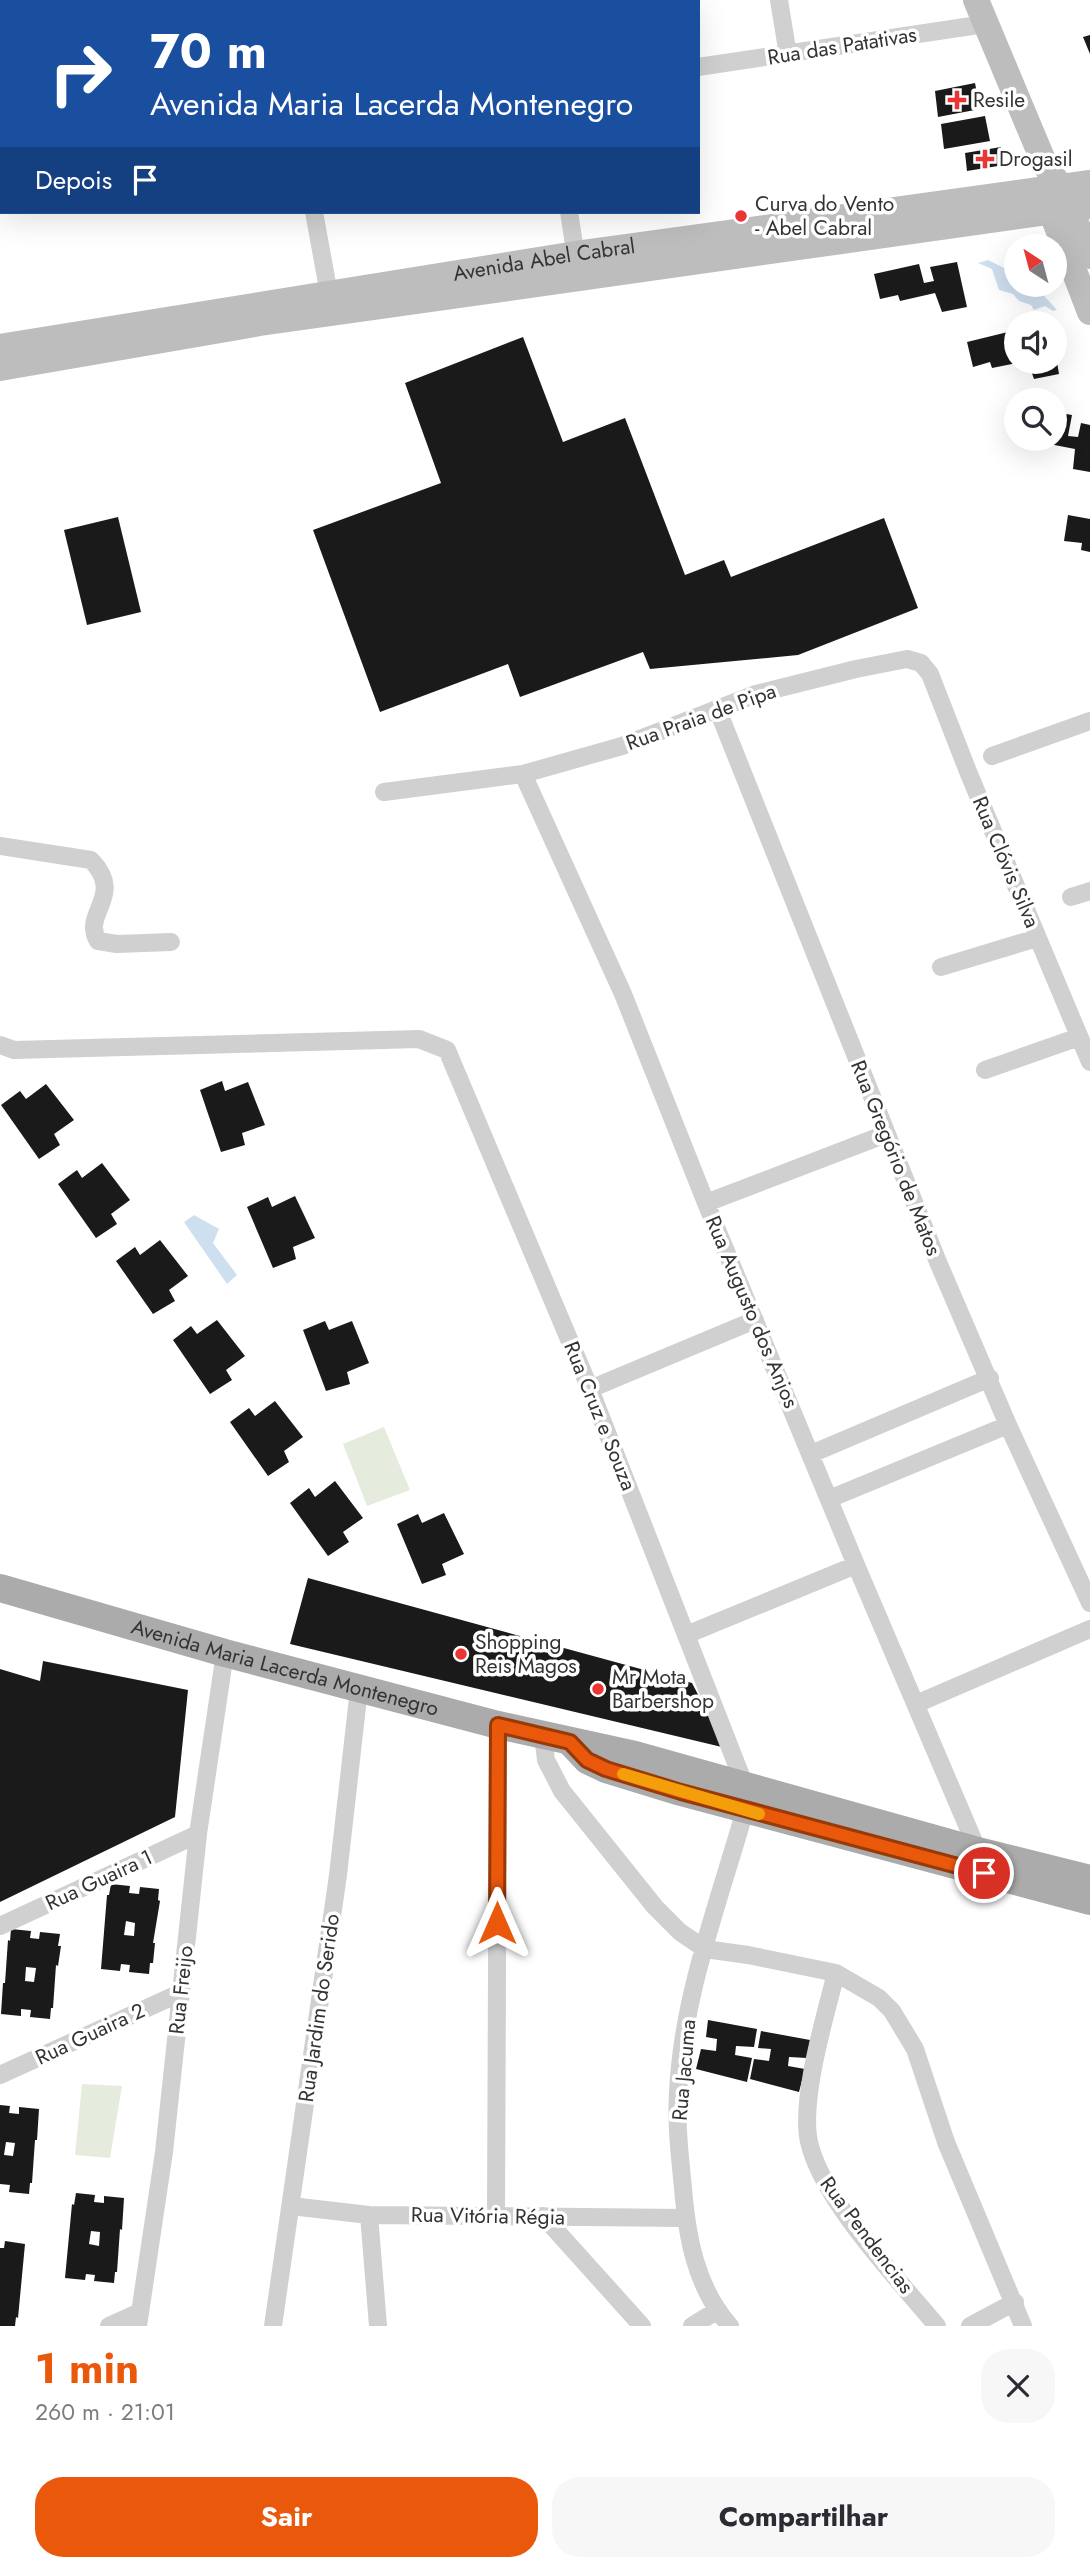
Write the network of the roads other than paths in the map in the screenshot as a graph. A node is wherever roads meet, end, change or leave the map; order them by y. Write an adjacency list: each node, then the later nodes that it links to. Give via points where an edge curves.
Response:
1 (779, 0): 3 (street)
2 (981, 12): 3 (street, Rua das Patativas); 6 (main road)
3 (788, 55): 4 (street, Rua das Patativas)
4 (700, 67)
5 (1090, 183): 6 (main road, Avenida Abel Cabral)
6 (1059, 194): 9 (main road); 10 (main road, Avenida Abel Cabral); 12 (main road)
7 (314, 214): 11 (street)
8 (569, 214): 10 (street)
9 (1090, 256)
10 (577, 265): 11 (main road, Avenida Abel Cabral)
11 (331, 304): 13 (main road, Avenida Abel Cabral); 14 (main road, Avenida Abel Cabral, via 260,323)
12 (1090, 312)
13 (0, 347)
14 (0, 368)
15 (921, 663): 16 (street, Rua Praia de Pipa, via 907,659 856,669); 24 (street, Rua Clóvis Silva, via 930,674)
16 (717, 708): 19 (street, Rua Praia de Pipa, via 658,734); 31 (street, Rua Gregório de Matos)
17 (1090, 721): 18 (street)
18 (992, 756)
19 (523, 774): 20 (street, Rua Praia de Pipa); 32 (street, Rua Augusto dos Anjos, via 623,994)
20 (384, 792)
21 (0, 846): 25 (street, via 91,860 101,870 105,884 93,924 97,941)
22 (1090, 891): 23 (street)
23 (1071, 897)
24 (1037, 938): 26 (street); 27 (street, Rua Clóvis Silva)
25 (171, 942)
26 (941, 967)
27 (1079, 1037): 29 (street, Rua Clóvis Silva); 30 (street)
28 (0, 1045): 35 (street, Rua Cruz e Souza, via 14,1050 419,1039 447,1050)
29 (1090, 1062)
30 (985, 1070)
31 (886, 1134): 32 (street); 34 (street, Rua Gregório de Matos)
32 (706, 1203): 33 (street, Rua Augusto dos Anjos)
33 (755, 1320): 35 (street); 37 (street, Rua Augusto dos Anjos)
34 (990, 1378): 36 (street, Rua Gregório de Matos); 37 (street)
35 (590, 1389): 43 (street, Rua Cruz e Souza)
36 (1008, 1425): 38 (street); 41 (street, Rua Gregório de Matos)
37 (811, 1454): 38 (street, Rua Augusto dos Anjos)
38 (829, 1499): 39 (street, Rua Augusto dos Anjos)
39 (856, 1564): 43 (street); 46 (street, Rua Augusto dos Anjos)
40 (0, 1588): 44 (main road, Avenida Maria Lacerda Montenegro)
41 (1090, 1603)
42 (1090, 1629): 46 (street)
43 (687, 1635): 49 (street, Rua Cruz e Souza)
44 (225, 1653): 45 (main road, Avenida Maria Lacerda Montenegro); 50 (street, Rua Freijo)
45 (359, 1689): 47 (main road, Avenida Maria Lacerda Montenegro); 59 (street, Rua Jardim do Serido)
46 (916, 1704): 51 (street, Rua Augusto dos Anjos)
47 (498, 1725): 48 (main road, Avenida Maria Lacerda Montenegro); 61 (street)
48 (556, 1738): 49 (main road, Avenida Maria Lacerda Montenegro, via 606,1769); 55 (street, via 543,1748 568,1800 655,1907)
49 (745, 1798): 51 (main road, Avenida Maria Lacerda Montenegro); 53 (main road, Avenida Maria Lacerda Montenegro); 55 (street, Rua Jacuma)
50 (198, 1835): 54 (street, Rua Guaira 1); 57 (street, Rua Freijo)
51 (978, 1851): 52 (main road, Avenida Maria Lacerda Montenegro)
52 (1090, 1879)
53 (1090, 1900)
54 (0, 1926)
55 (705, 1949): 56 (street); 63 (street, Rua Jacuma, via 686,2021 678,2094)
56 (836, 1973): 64 (street, via 879,1998 915,2049 951,2155); 73 (street, Rua Pendencias, via 815,2060 809,2140 834,2197)
57 (180, 1993): 58 (street, Rua Guaira 2); 66 (street, Rua Freijo, via 164,2152)
58 (0, 2075)
59 (291, 2206): 60 (street, Rua Vitória Régia); 68 (street, Rua Jardim do Serido)
60 (369, 2214): 61 (street, Rua Vitória Régia); 69 (street)
61 (496, 2215): 62 (street, Rua Vitória Régia)
62 (543, 2216): 63 (street, Rua Vitória Régia); 70 (street)
63 (685, 2218): 65 (street, Rua Jacuma, via 695,2265)
64 (1015, 2302): 74 (street); 75 (street)
65 (718, 2310): 71 (street); 72 (street, Rua Jacuma)
66 (139, 2319): 67 (street)
67 (109, 2326)
68 (273, 2326)
69 (378, 2326)
70 (642, 2326)
71 (692, 2326)
72 (730, 2326)
73 (937, 2326)
74 (970, 2326)
75 (1023, 2326)

